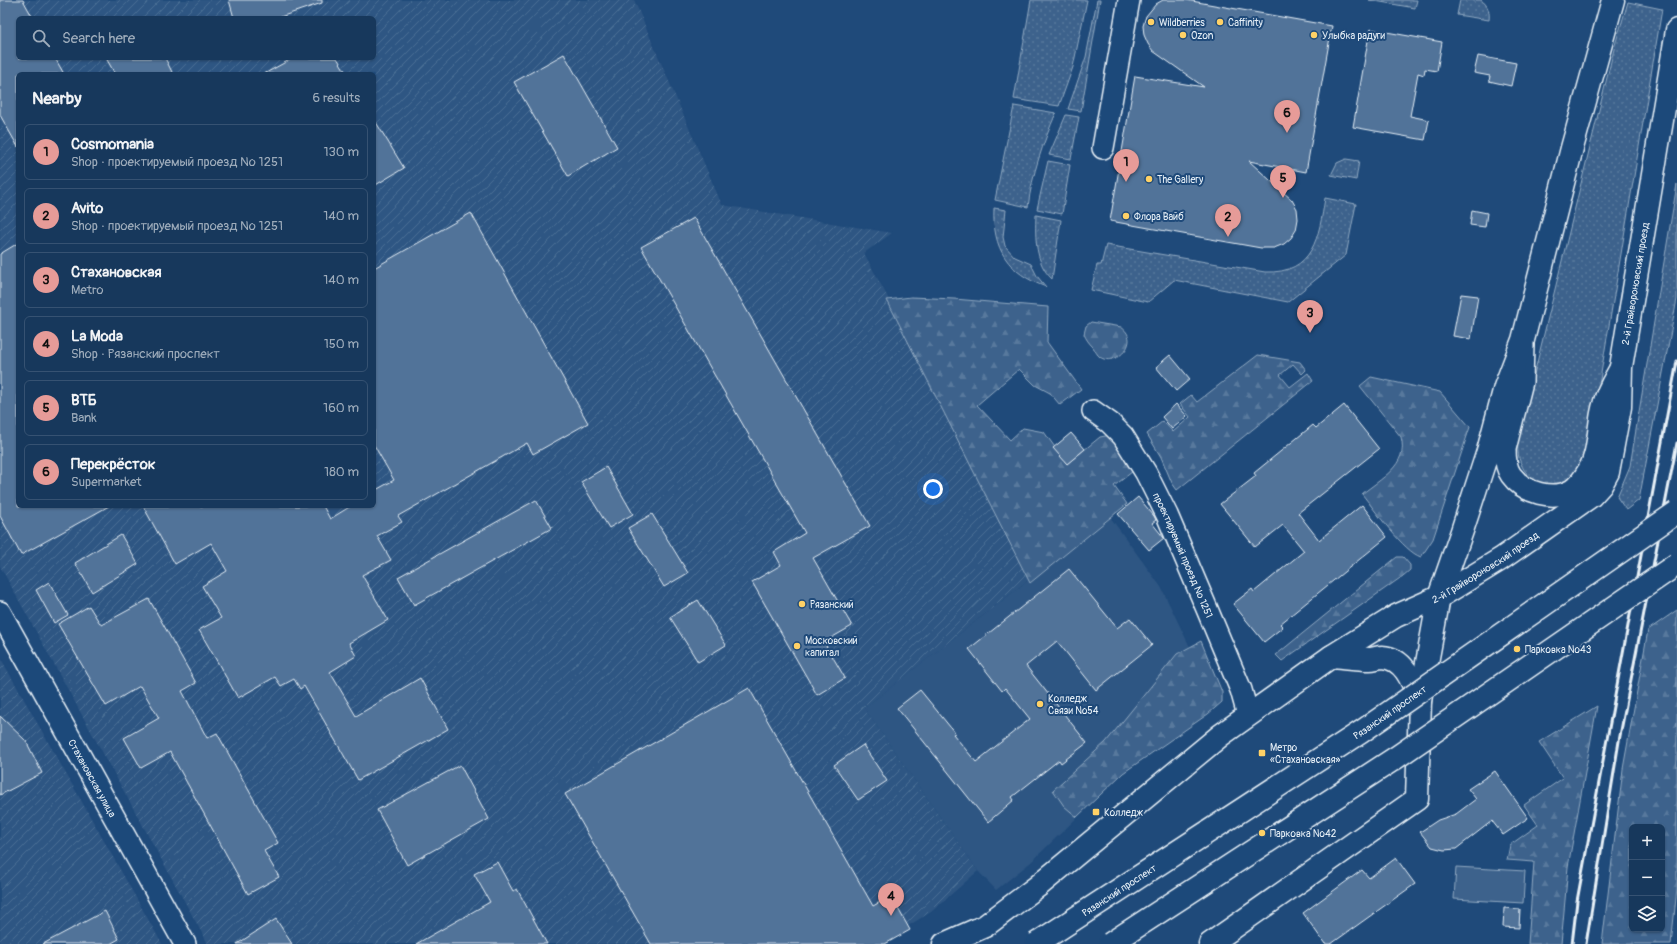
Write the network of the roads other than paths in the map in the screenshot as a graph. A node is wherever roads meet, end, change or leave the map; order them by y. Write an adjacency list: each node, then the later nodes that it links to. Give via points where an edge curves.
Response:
1 (1129, 0): 4 (street)
2 (1613, 0): 5 (main road, 2-й Грайвороновский проезд)
3 (1677, 30): 6 (main road, 2-й Грайвороновский проезд)
4 (1103, 148)
5 (1523, 340): 6 (street, via 1522,382 1505,449 1510,474 1522,486 1540,493 1550,495 1571,490 1588,472 1604,402); 10 (main road, 2-й Грайвороновский проезд, via 1505,387 1465,524)
6 (1621, 367): 10 (main road, 2-й Грайвороновский проезд, via 1620,407 1608,472 1601,485 1591,496 1501,559)
7 (1093, 411): 14 (street, проектируемый проезд № 1251, via 1123,436 1146,473 1167,515 1210,616 1241,690)
8 (1677, 512): 17 (main road, Рязанский проспект, bridge, via 1361,732)
9 (1677, 564): 18 (main road, bridge, via 1397,757)
10 (1438, 597): 12 (main road, via 1396,616); 13 (main road)
11 (0, 612): 15 (street, Стахановская улица)
12 (1332, 656): 13 (main road, via 1371,659 1381,656 1398,662 1409,674); 14 (main road)
13 (1420, 701): 19 (main road, via 1417,799)
14 (1248, 715): 16 (main road, via 991,922)
15 (185, 944)
16 (944, 944)
17 (1036, 944)
18 (1110, 944)
19 (1210, 944)

